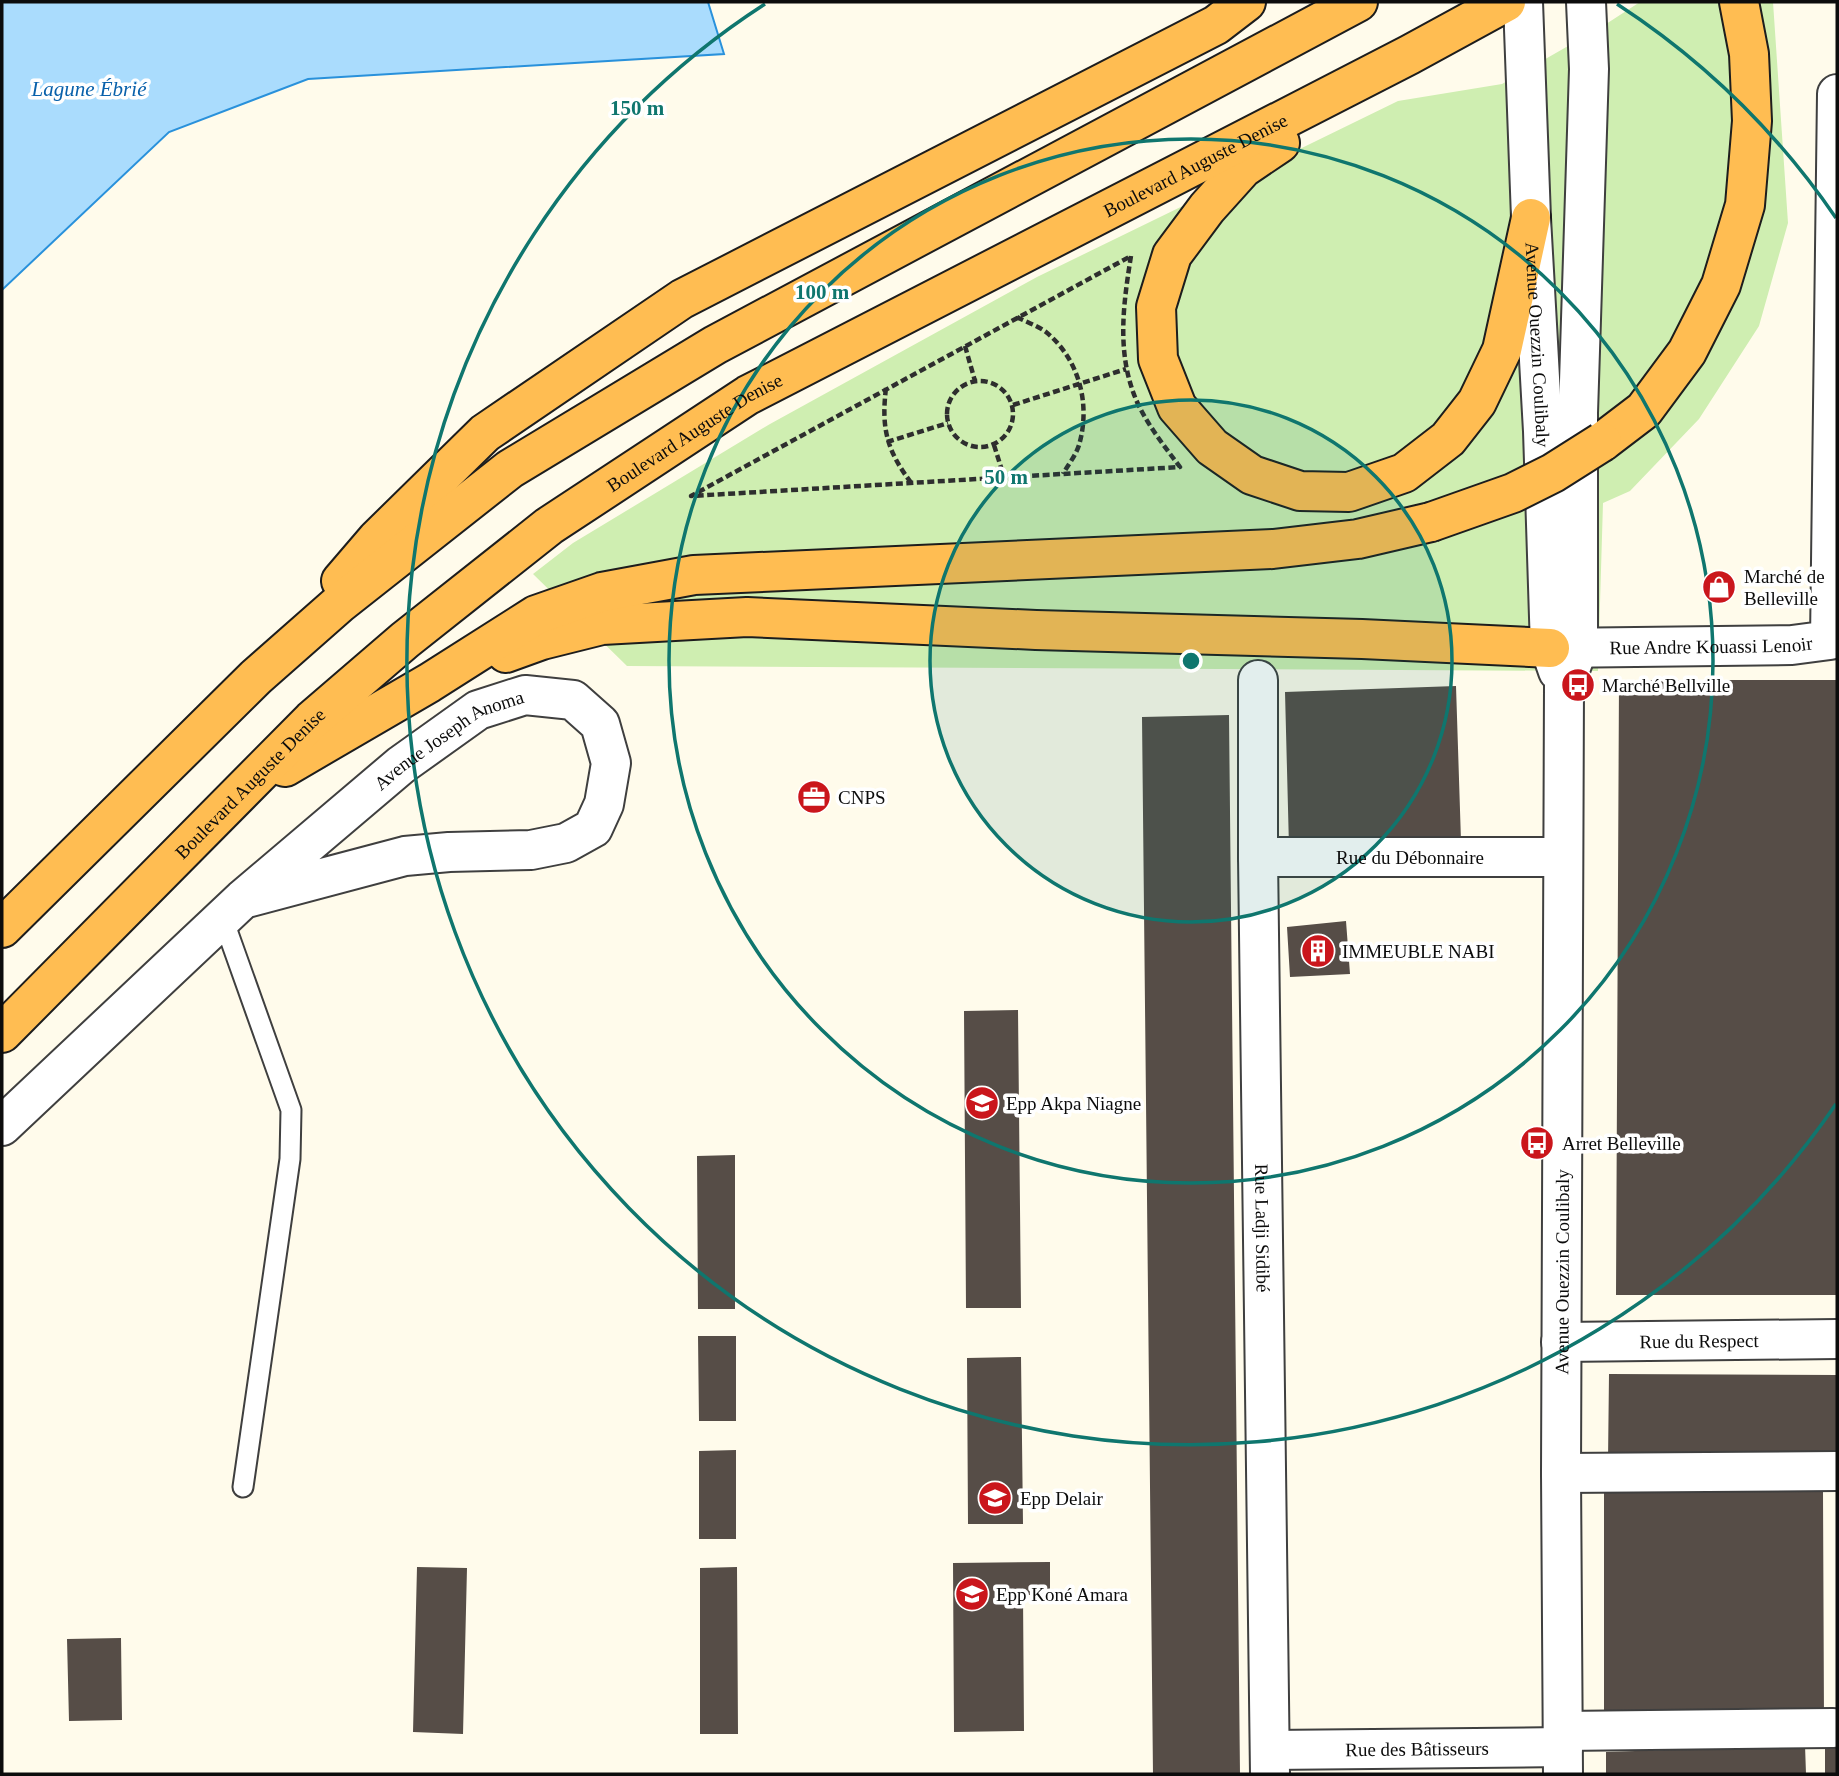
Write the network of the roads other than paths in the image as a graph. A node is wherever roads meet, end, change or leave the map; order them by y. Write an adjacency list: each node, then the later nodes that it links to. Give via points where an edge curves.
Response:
1 (1246, 2): 12 (highway, via 1216,24 682,299 485,433 377,539)
2 (1358, 2): 12 (highway, via 715,345 510,469)
3 (1506, 2): 7 (highway, Boulevard Auguste Denise)
4 (1523, 2): 9 (street, Avenue Ouezzin Coulibaly)
5 (1586, 2): 11 (street, Avenue Ouezzin Coulibaly, via 1589,69 1578,413)
6 (1739, 2): 14 (highway, bridge, via 1749,54 1752,121 1745,205 1721,285 1687,352 1644,410 1553,473 1513,493 1431,522 1358,539 1273,549 694,575 602,592 537,615)
7 (1409, 55): 9 (highway, via 1243,168 1207,208 1172,255 1142,364 1212,447 1252,475 1300,491 1349,492 1404,473 1448,439 1477,402 1502,351); 15 (highway, Boulevard Auguste Denise, via 748,395 549,526 312,720)
8 (1837, 94): 10 (street, Rue Andre Kouassi Lenoir)
9 (1531, 218): 11 (street, Avenue Ouezzin Coulibaly, via 1543,431)
10 (1834, 640): 11 (street, Rue Andre Kouassi Lenoir, via 1792,645)
11 (1564, 648): 14 (highway, via 747,617 602,625 542,640); 17 (street, Avenue Ouezzin Coulibaly)
12 (256, 677): 19 (highway)
13 (1258, 680): 16 (street, Rue Ladji Sidibé)
14 (429, 683): 15 (highway)
15 (241, 793): 20 (highway, Boulevard Auguste Denise)
16 (1258, 857): 17 (street, Rue du Débonnaire); 29 (street, Rue Ladji Sidibé)
17 (1563, 857): 23 (street, Avenue Ouezzin Coulibaly)
18 (233, 909): 18 (street, Avenue Joseph Anoma, via 405,856 531,850 566,843 593,828 604,804 611,763 600,724 573,700 525,695 478,710 401,765); 21 (street, Avenue Joseph Anoma); 26 (lane, via 290,1110 290,1159)
19 (2, 928)
20 (2, 1033)
21 (2, 1126)
22 (1837, 1339): 23 (street, Rue du Respect)
23 (1561, 1342): 25 (street, Avenue Ouezzin Coulibaly)
24 (1837, 1471): 25 (street)
25 (1561, 1473): 28 (street, Avenue Ouezzin Coulibaly)
26 (243, 1486)
27 (1833, 1728): 28 (street, Rue des Bâtisseurs)
28 (1563, 1751): 29 (street, Rue des Bâtisseurs)
29 (1270, 1762)

